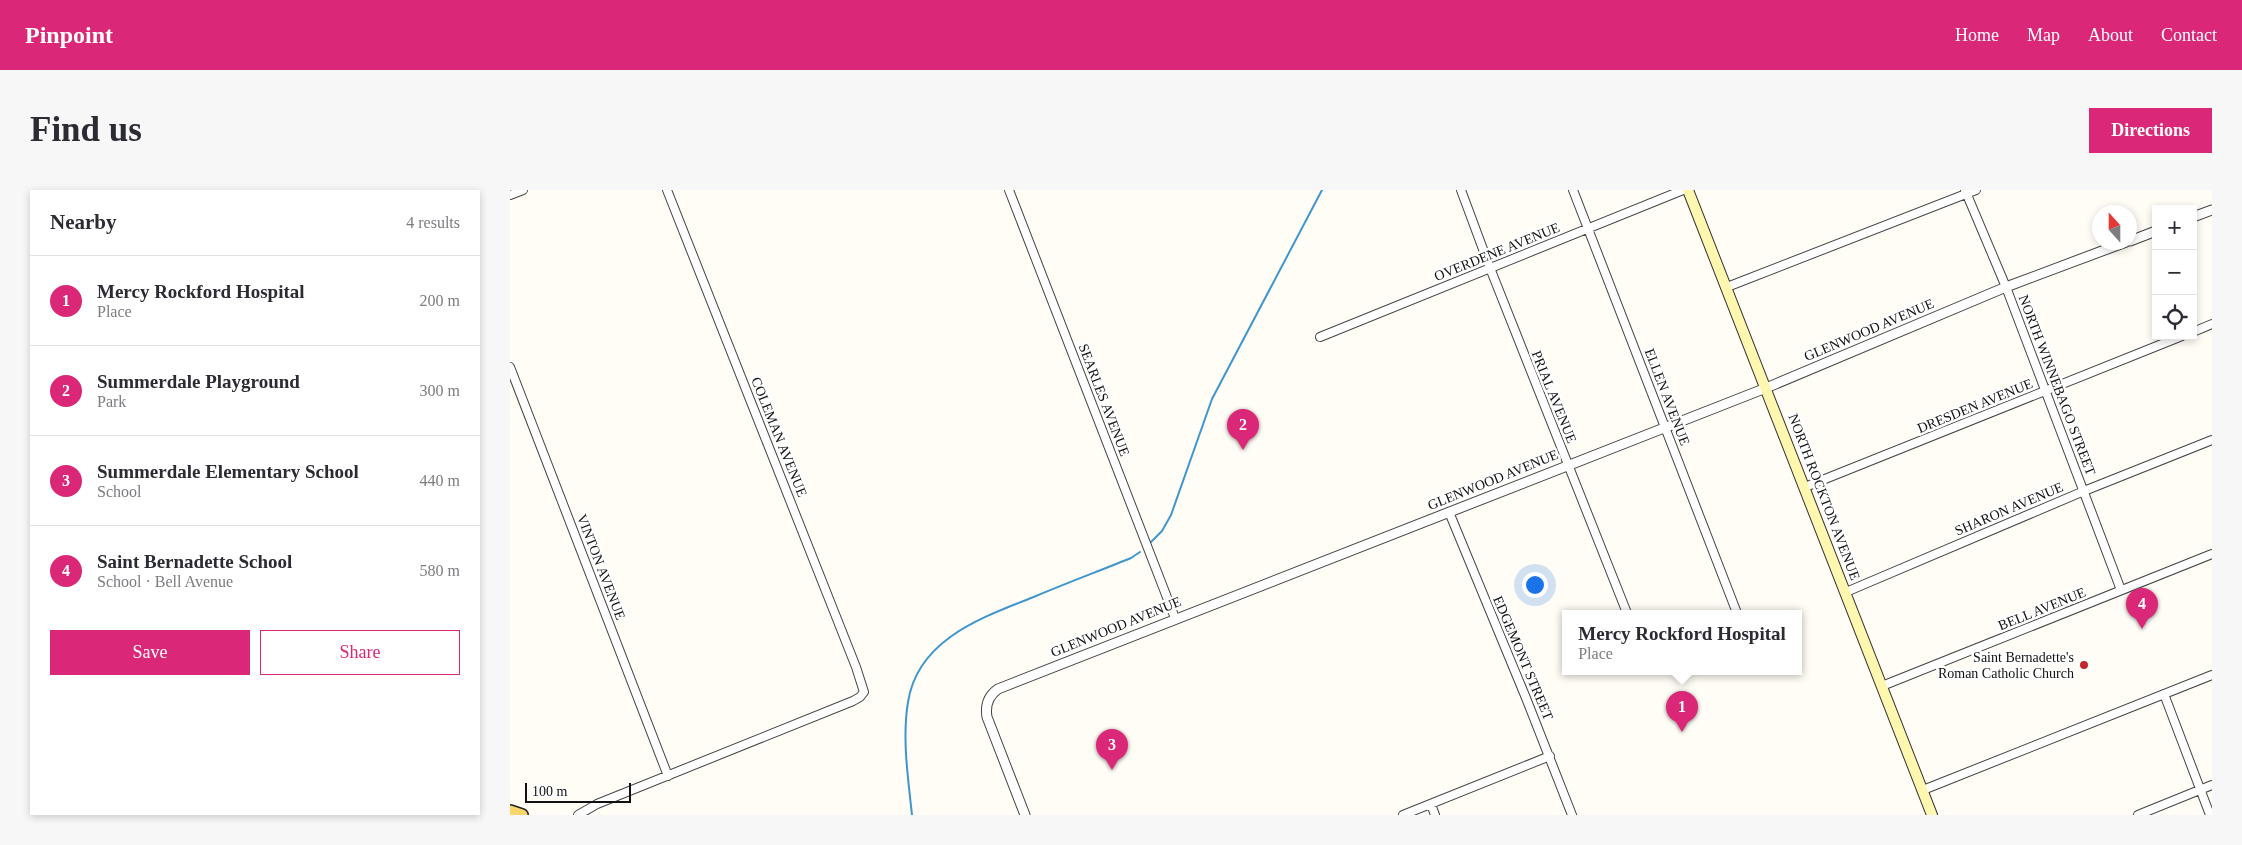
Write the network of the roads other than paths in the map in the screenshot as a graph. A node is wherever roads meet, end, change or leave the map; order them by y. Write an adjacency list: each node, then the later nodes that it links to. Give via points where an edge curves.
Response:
1 (523, 190): 10 (street)
2 (667, 190): 43 (street, COLEMAN AVENUE, via 862,683 863,694 853,702)
3 (1009, 190): 38 (street, SEARLES AVENUE)
4 (1461, 190): 17 (street, PRIAL AVENUE)
5 (1573, 190): 13 (street, ELLEN AVENUE)
6 (1683, 190): 13 (street, OVERDENE AVENUE)
7 (1688, 190): 18 (main road, NORTH ROCKTON AVENUE)
8 (1976, 190): 9 (street)
9 (1966, 192): 18 (street); 19 (street, NORTH WINNEBAGO STREET)
10 (510, 195)
11 (2212, 210): 12 (street)
12 (2197, 216)
13 (1587, 229): 17 (street, OVERDENE AVENUE); 27 (street, ELLEN AVENUE)
14 (2152, 233): 15 (street)
15 (2137, 238)
16 (2105, 250): 19 (street, GLENWOOD AVENUE)
17 (1490, 268): 22 (street, OVERDENE AVENUE); 29 (street, PRIAL AVENUE)
18 (1727, 287): 25 (main road, NORTH ROCKTON AVENUE)
19 (2006, 287): 25 (street, GLENWOOD AVENUE); 26 (street, NORTH WINNEBAGO STREET)
20 (2212, 324): 21 (street)
21 (2197, 330)
22 (1320, 338)
23 (2172, 340): 26 (street, DRESDEN AVENUE)
24 (510, 367): 43 (street, VINTON AVENUE)
25 (1766, 388): 27 (street, GLENWOOD AVENUE); 30 (main road, NORTH ROCKTON AVENUE)
26 (2045, 392): 30 (street, DRESDEN AVENUE); 31 (street, NORTH WINNEBAGO STREET)
27 (1666, 427): 29 (street, GLENWOOD AVENUE); 37 (street, ELLEN AVENUE)
28 (2212, 440): 31 (street, SHARON AVENUE)
29 (1568, 465): 32 (street, GLENWOOD AVENUE); 36 (street, PRIAL AVENUE)
30 (1805, 487): 35 (main road, NORTH ROCKTON AVENUE)
31 (2084, 491): 34 (street, NORTH WINNEBAGO STREET); 35 (street, SHARON AVENUE)
32 (1448, 512): 38 (street, GLENWOOD AVENUE); 42 (street, EDGEMONT STREET)
33 (2212, 554): 34 (street, BELL AVENUE)
34 (2121, 590): 40 (street, BELL AVENUE)
35 (1846, 592): 40 (main road, NORTH ROCKTON AVENUE)
36 (1625, 610)
37 (1736, 610)
38 (1175, 618): 51 (street, GLENWOOD AVENUE, via 993,693 986,708 987,717)
39 (2212, 675): 41 (street)
40 (1882, 686): 45 (main road, NORTH ROCKTON AVENUE)
41 (2164, 694): 45 (street); 46 (street)
42 (1550, 756): 47 (street); 54 (street, EDGEMONT STREET)
43 (668, 776): 49 (street)
44 (2212, 785): 46 (street)
45 (1923, 790): 55 (main road, NORTH ROCKTON AVENUE)
46 (2200, 790): 56 (street); 57 (street)
47 (1431, 804): 52 (street); 53 (street)
48 (510, 811): 50 (main road)
49 (579, 814)
50 (522, 815)
51 (1025, 815)
52 (1403, 815)
53 (1435, 815)
54 (1572, 815)
55 (1932, 815)
56 (2138, 815)
57 (2210, 815)

